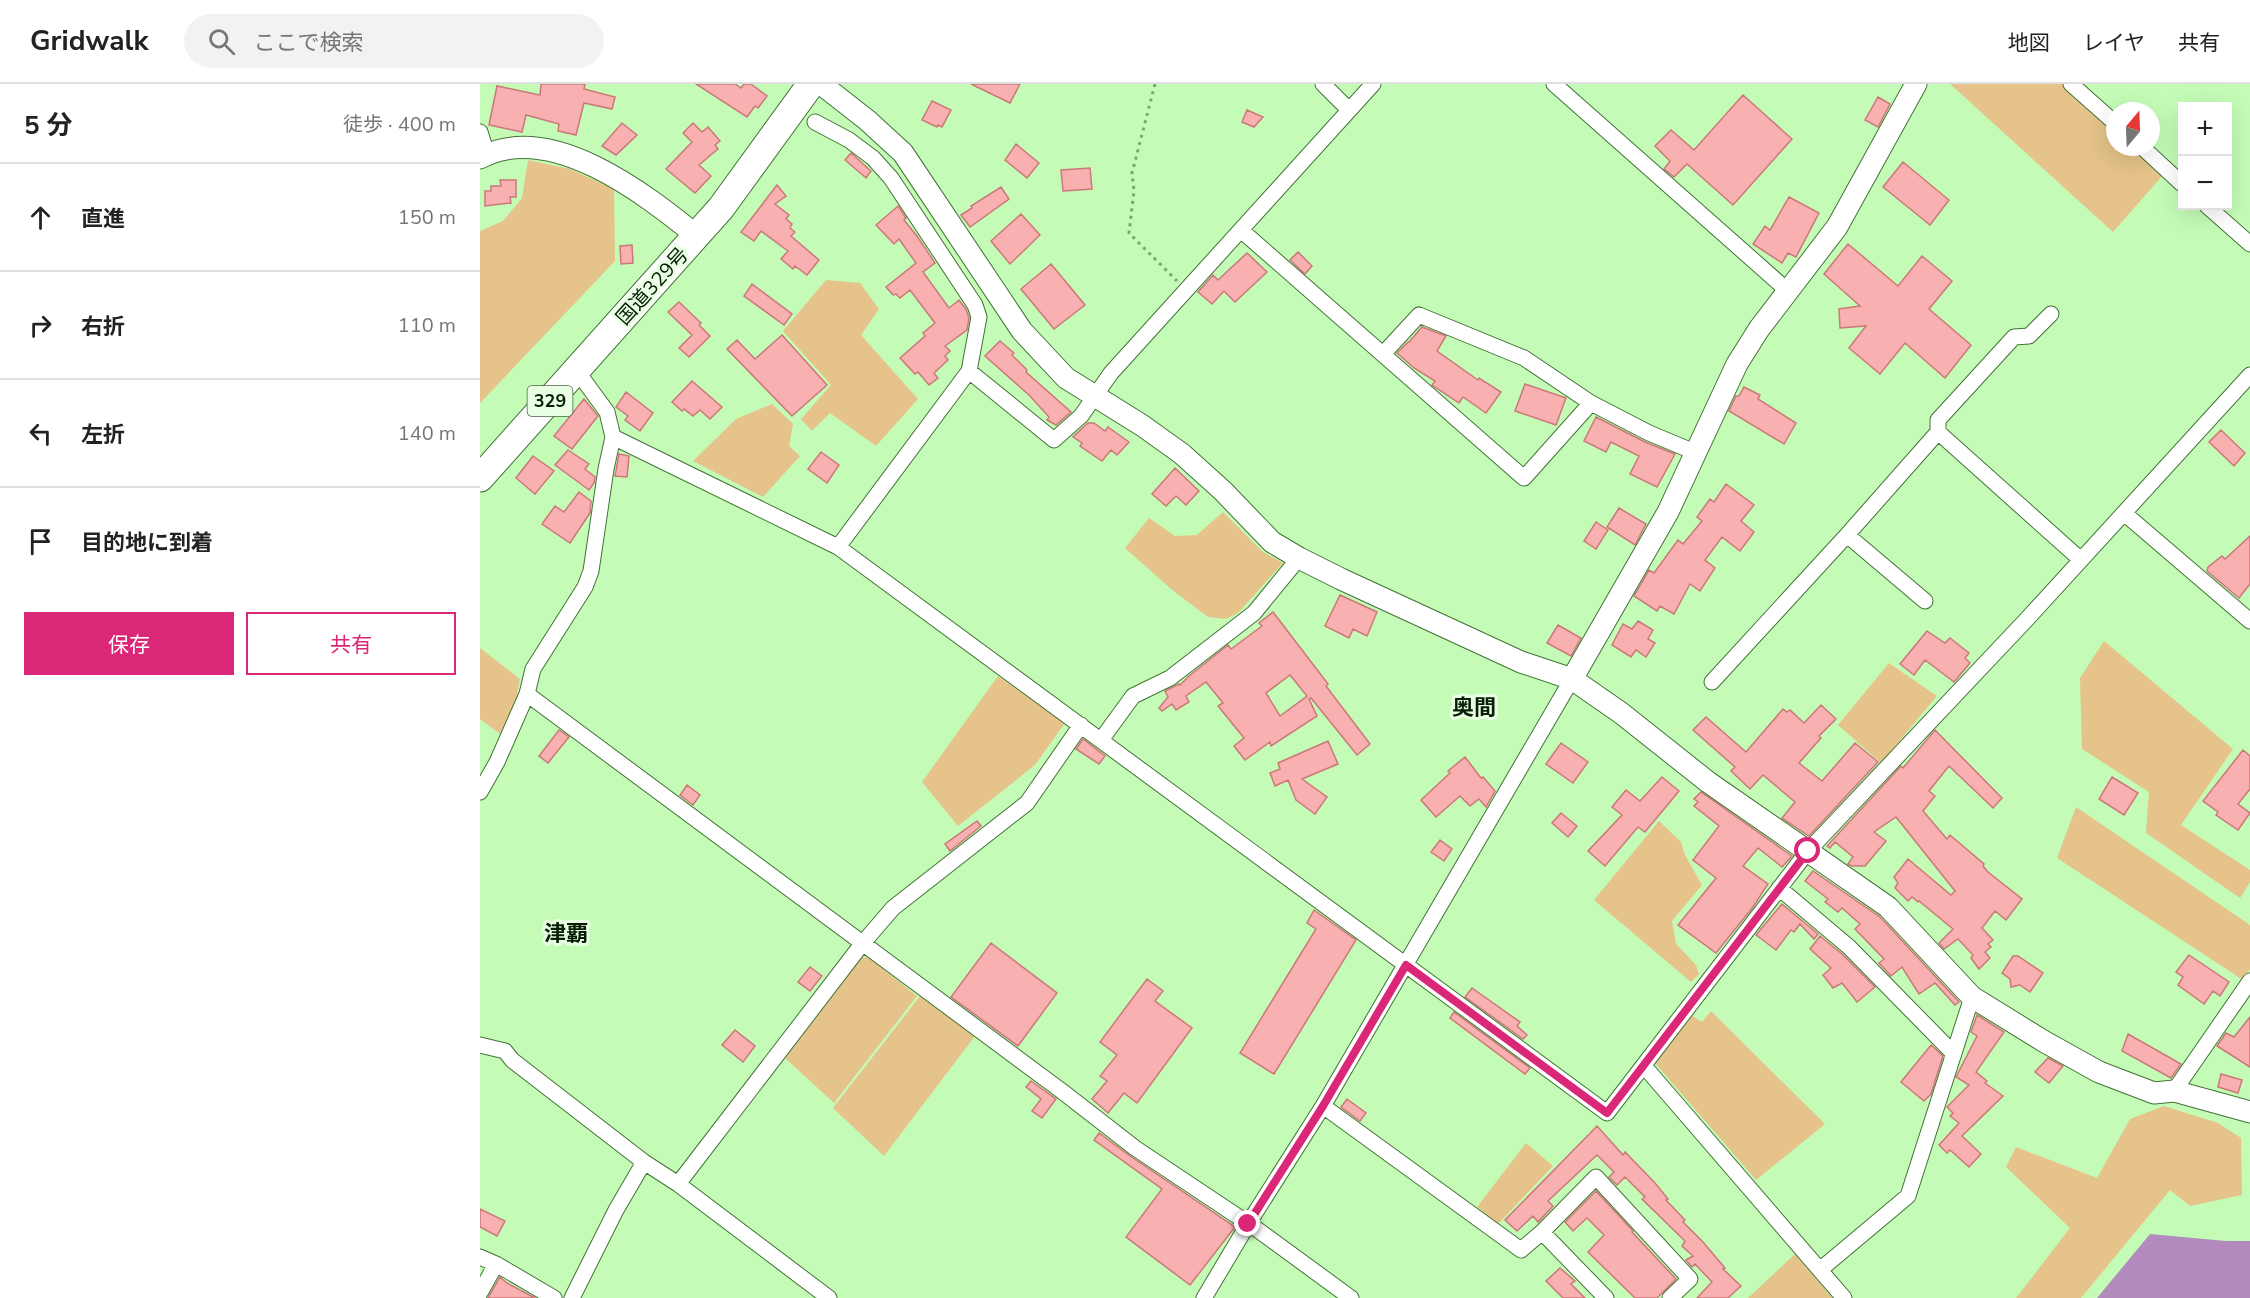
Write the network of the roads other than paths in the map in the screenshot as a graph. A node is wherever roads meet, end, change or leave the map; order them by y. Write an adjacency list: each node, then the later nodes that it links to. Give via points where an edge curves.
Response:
1 (811, 84): 19 (highway, 国道329号 / 329)
2 (821, 84): 12 (street)
3 (1323, 84): 8 (street)
4 (1373, 84): 8 (street)
5 (1554, 84): 21 (street)
6 (1916, 84): 21 (street, via 1837,227)
7 (2072, 84): 9 (street)
8 (1349, 110): 18 (street)
9 (2106, 115)
10 (815, 122): 15 (street)
11 (480, 132): 13 (street)
12 (890, 141): 15 (street); 27 (street, via 903,153 1022,331 1066,378)
13 (483, 156): 19 (street, via 510,147 532,147 581,160 657,205)
14 (2152, 156): 16 (street)
15 (873, 158): 24 (street, via 891,178 975,305 979,317)
16 (2178, 180)
17 (2212, 210): 20 (street)
18 (1242, 231): 23 (street); 27 (street, via 1112,373)
19 (697, 236): 25 (highway, 国道329号 / 329)
20 (2250, 244)
21 (1788, 291): 31 (street, via 1737,364)
22 (2051, 314): 29 (street, via 2029,336 2014,337 1938,420)
23 (1383, 354): 28 (street, via 1419,315 1524,358); 28 (street, via 1524,478)
24 (969, 370): 27 (street, via 1054,440); 35 (street)
25 (577, 371): 30 (street, via 607,412); 32 (highway, 国道329号 / 329)
26 (2250, 375): 33 (street)
27 (1096, 396): 36 (street, via 1182,454 1272,542)
28 (1591, 403): 31 (street)
29 (1938, 432): 34 (street); 37 (street)
30 (613, 437): 35 (street); 42 (street, via 591,572 533,669)
31 (1697, 453): 40 (street, via 1668,512)
32 (480, 477)
33 (2124, 513): 37 (street); 39 (street)
34 (1847, 536): 38 (street); 41 (street)
35 (838, 547): 43 (street)
36 (1299, 558): 40 (street, via 1521,662); 44 (street, via 1254,613 1170,678 1133,696)
37 (2081, 560): 46 (street)
38 (1925, 601)
39 (2250, 621)
40 (1572, 679): 46 (street, via 1708,782); 49 (street)
41 (1712, 682)
42 (527, 694): 45 (street); 48 (street)
43 (1081, 725): 44 (street); 48 (street, via 1027,803 893,908)
44 (1101, 740): 49 (street)
45 (480, 792)
46 (1808, 851): 47 (street); 51 (street, via 1888,907)
47 (1779, 888): 53 (street, via 1849,947); 54 (street)
48 (862, 944): 59 (street); 60 (street, via 1135,1148)
49 (1406, 965): 54 (street, via 1607,1113); 56 (street)
50 (2250, 981): 55 (street)
51 (1972, 997): 53 (street); 55 (street, via 2099,1072 2154,1093)
52 (480, 1045): 58 (street, via 505,1051)
53 (1954, 1054): 64 (street, via 1908,1196)
54 (1644, 1066): 64 (street)
55 (2174, 1091): 57 (street)
56 (1323, 1106): 60 (street); 61 (street, via 1521,1250)
57 (2250, 1112)
58 (644, 1162): 59 (street); 67 (street)
59 (678, 1184): 68 (street)
60 (1248, 1224): 69 (street); 70 (street)
61 (1542, 1232): 71 (street); 72 (street, via 1596,1177 1690,1279)
62 (480, 1257): 63 (street)
63 (496, 1264): 65 (street); 66 (street)
64 (1821, 1269): 73 (street)
65 (480, 1293)
66 (554, 1298)
67 (572, 1298)
68 (829, 1298)
69 (1204, 1298)
70 (1351, 1298)
71 (1606, 1298)
72 (1670, 1298)
73 (1844, 1298)

